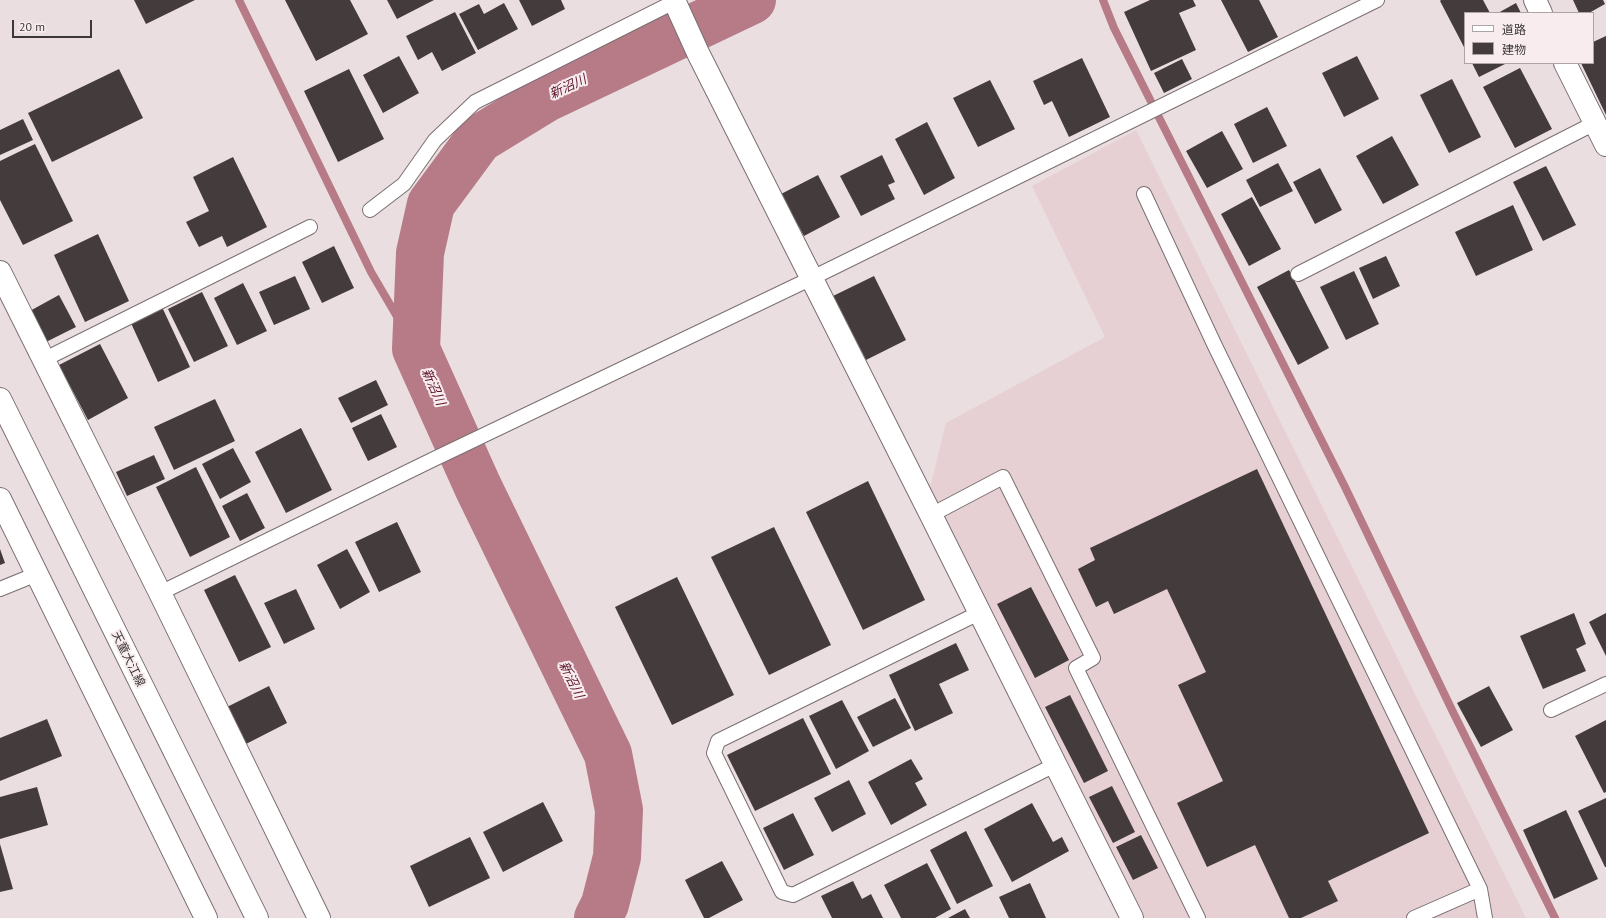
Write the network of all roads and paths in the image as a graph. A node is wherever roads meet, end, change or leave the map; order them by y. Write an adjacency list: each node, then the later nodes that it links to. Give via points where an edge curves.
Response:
1 (676, 0): 9 (lane, via 474,102 435,140 404,184); 13 (street, via 698,53)
2 (1377, 0): 13 (lane)
3 (1535, 0): 4 (street)
4 (1541, 12)
5 (1566, 64): 6 (street)
6 (1595, 123): 7 (street); 12 (lane)
7 (1606, 146)
8 (1144, 194): 25 (lane, via 1215,346)
9 (370, 210)
10 (310, 227): 14 (lane)
11 (0, 272): 14 (street)
12 (1298, 274)
13 (812, 278): 17 (street); 20 (lane)
14 (43, 360): 20 (street)
15 (0, 399): 28 (street, 天童大江線)
16 (0, 499): 18 (street)
17 (931, 515): 21 (street); 30 (lane, via 1003,477 1093,658 1076,668)
18 (37, 574): 19 (lane); 27 (street)
19 (0, 589)
20 (160, 594): 29 (street)
21 (979, 613): 24 (street); 24 (lane, via 718,742 714,753 782,892 793,895)
22 (1606, 684): 23 (lane)
23 (1551, 710)
24 (1055, 765): 26 (street)
25 (1480, 889): 31 (lane); 32 (lane)
26 (1126, 916)
27 (206, 918)
28 (257, 918)
29 (319, 918)
30 (1198, 918)
31 (1414, 918)
32 (1485, 918)

